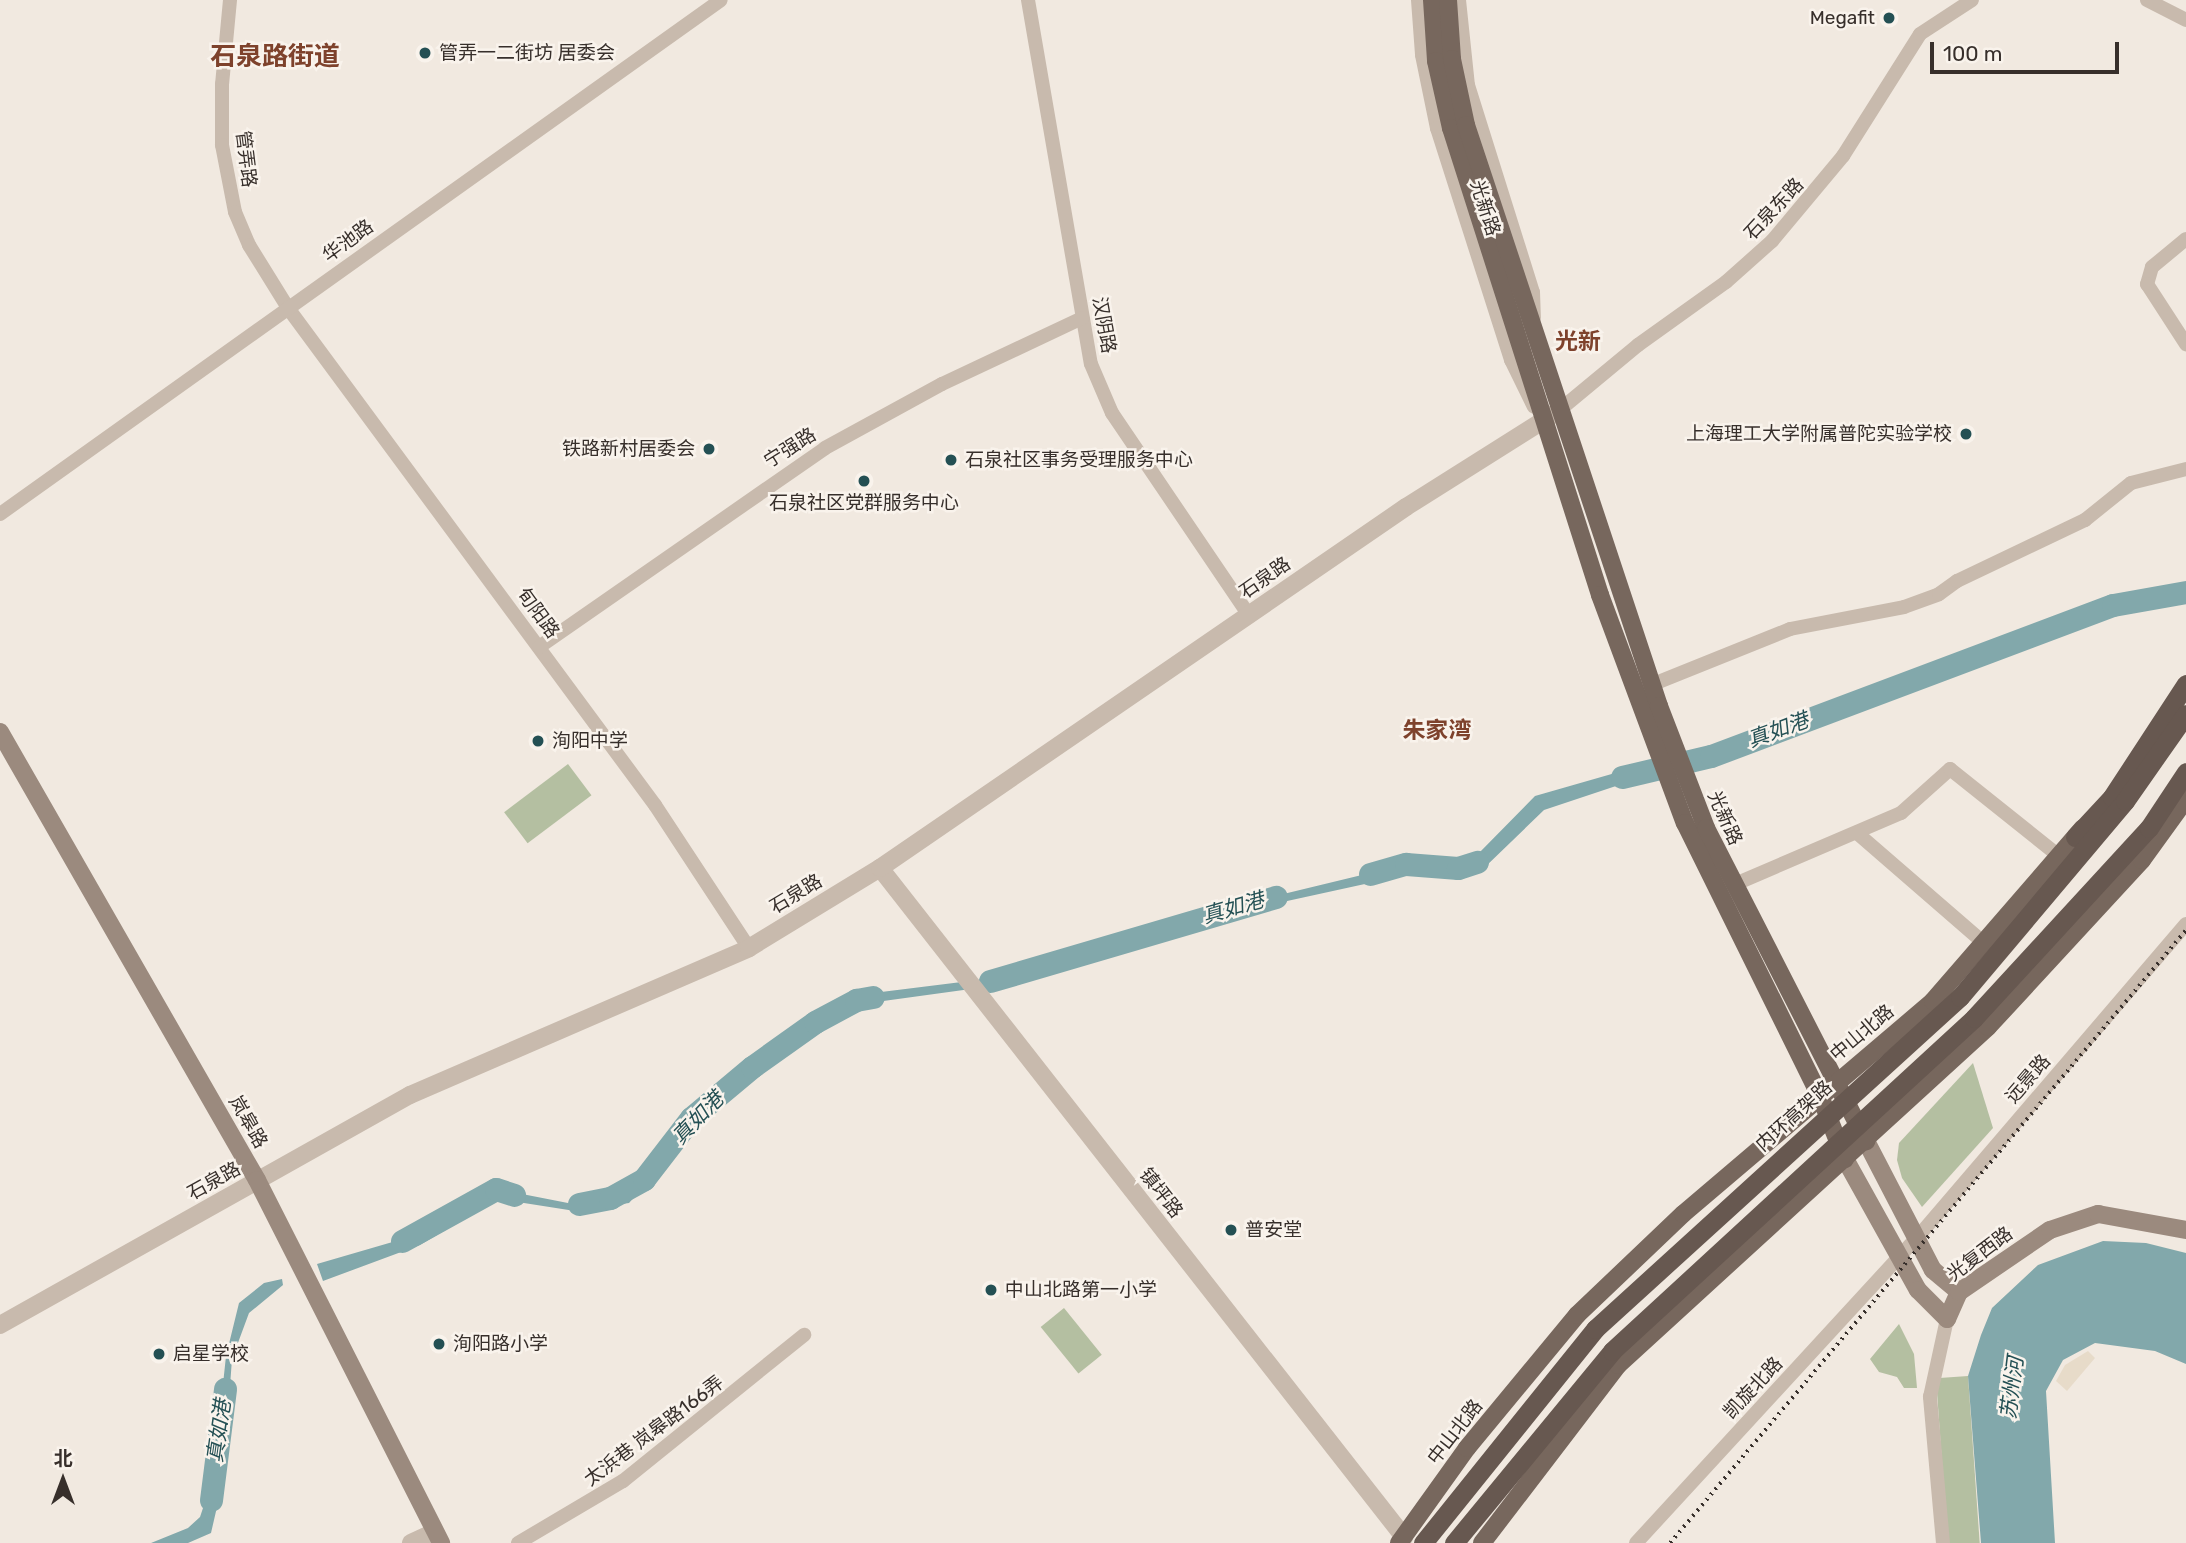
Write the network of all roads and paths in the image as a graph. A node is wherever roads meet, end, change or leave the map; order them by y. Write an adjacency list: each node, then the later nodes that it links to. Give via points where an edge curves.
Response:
1 (230, 0): 13 (street, 管弄路, via 222,84 226,180 249,245)
2 (720, 0): 13 (street, 华池路)
3 (1028, 0): 14 (street, 汉阴路)
4 (1418, 0): 18 (street, 光新路, via 1422,55 1437,128 1511,360)
5 (1432, 0): 12 (main road, 光新路, via 1442,93)
6 (1448, 0): 12 (main road, 光新路, via 1457,90)
7 (1459, 0): 15 (street, 光新路, via 1468,85 1533,292)
8 (1972, 0): 17 (street, 石泉东路, via 1920,33 1843,156 1772,241)
9 (2147, 0): 10 (street)
10 (2186, 20)
11 (2186, 239): 16 (street, via 2152,267 2147,284)
12 (1503, 262): 15 (main road, 光新路); 18 (main road, 光新路)
13 (288, 308): 20 (street, 华池路); 22 (street, 旬阳路)
14 (1082, 318): 21 (street, 汉阴路, via 1091,364 1112,413); 22 (street, 宁强路, via 942,384 825,448)
15 (1534, 323): 17 (main road, 光新路)
16 (2186, 344)
17 (1562, 408): 18 (street, 石泉路); 23 (main road, 光新路)
18 (1541, 421): 21 (street, 石泉路); 25 (main road, 光新路)
19 (2186, 469): 23 (street, via 2131,483 2085,520 1939,594 1904,607 1790,629)
20 (0, 514)
21 (1249, 615): 35 (street, 石泉路)
22 (539, 647): 39 (street, 旬阳路, via 655,805)
23 (1651, 685): 25 (main road, 光新路)
24 (2186, 685): 33 (main road, 中山北路); 33 (highway, via 2112,797)
25 (1651, 709): 29 (main road, 光新路)
26 (2186, 714): 53 (highway, 内环高架路, via 2125,801 1960,997 1595,1329)
27 (0, 732): 44 (main road, 岚皋路)
28 (0, 749): 44 (main road, 岚皋路)
29 (1674, 770): 36 (main road, 光新路); 41 (main road, 光新路, via 1707,869)
30 (2186, 772): 55 (highway, via 2150,828 1974,1018 1612,1351)
31 (2186, 799): 42 (main road, via 2142,860 1997,1017)
32 (1857, 833): 34 (street, via 1901,813 1950,769); 36 (street); 38 (street)
33 (2075, 837): 34 (main road, 中山北路)
34 (2059, 856): 38 (main road, 中山北路)
35 (880, 869): 39 (street, 石泉路); 53 (street, 镇坪路)
36 (1734, 885): 40 (main road, 光新路)
37 (2186, 924): 46 (street, 远景路)
38 (1983, 942): 40 (main road, 中山北路, via 1933,1000)
39 (749, 948): 44 (street, 石泉路, via 410,1095)
40 (1836, 1082): 41 (main road, 中山北路); 42 (main road, 光新路)
41 (1820, 1096): 43 (main road, 光新路); 53 (main road, 中山北路, via 1683,1213 1577,1315 1467,1448)
42 (1866, 1141): 43 (main road); 46 (main road, 光新路)
43 (1845, 1159): 47 (main road, 光新路); 56 (main road, via 1618,1365)
44 (252, 1183): 50 (street, 石泉路); 52 (main road, 岚皋路)
45 (2186, 1230): 48 (main road, 光复西路, via 2098,1214 2050,1230)
46 (1916, 1239): 47 (street, 远景路); 48 (main road, 光新路, via 1933,1270)
47 (1897, 1258): 49 (main road, 光新路, via 1917,1290); 57 (street, 凯旋北路)
48 (1959, 1292): 49 (main road, 光复西路)
49 (1947, 1319): 58 (street, 光复西路, via 1930,1397)
50 (0, 1325)
51 (804, 1335): 54 (street, 太浜巷 岚皋路166弄, via 623,1481)
52 (428, 1540)
53 (1409, 1541)
54 (518, 1543)
55 (1454, 1543)
56 (1482, 1543)
57 (1636, 1543)
58 (1944, 1543)

